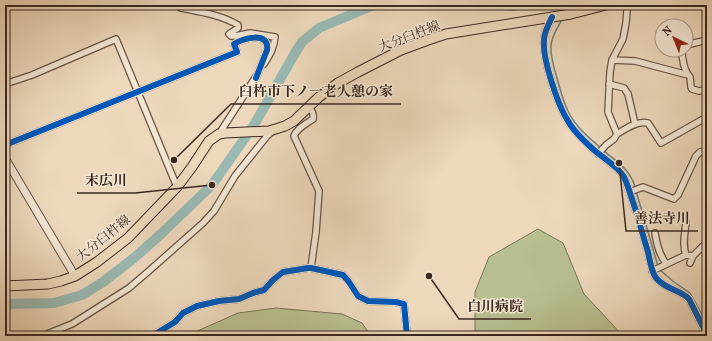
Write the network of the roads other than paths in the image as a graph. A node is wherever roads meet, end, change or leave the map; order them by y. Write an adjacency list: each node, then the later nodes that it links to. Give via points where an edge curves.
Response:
1 (606, 5): 4 (main road, 大分臼杵線)
2 (626, 5): 8 (street, via 623,39)
3 (181, 8): 10 (street, via 224,18 238,25 238,28 229,34 231,36 250,33 275,37 274,46)
4 (554, 17): 15 (main road, 大分臼杵線, via 446,34 400,50 338,83); 23 (street, via 545,34 544,42 559,104 582,139)
5 (707, 40): 6 (street)
6 (694, 43)
7 (683, 58): 9 (street)
8 (612, 60): 9 (street, via 635,61); 12 (street)
9 (688, 75): 13 (street, via 692,89)
10 (256, 78): 14 (street, via 268,46 257,37 234,44 237,52); 19 (street)
11 (5, 84): 14 (street, via 32,75 116,38)
12 (610, 84): 17 (street, via 624,88 628,94); 20 (street, via 608,112)
13 (707, 90)
14 (138, 92): 21 (street); 25 (street)
15 (308, 107): 18 (main road, 大分臼杵線, via 290,123); 34 (street, via 314,114 313,119 294,136 319,190)
16 (707, 117): 17 (street, via 661,143 648,123)
17 (635, 124): 20 (street)
18 (269, 131): 19 (main road); 39 (street, via 234,176 214,211 203,223 129,288 72,324)
19 (222, 133): 25 (main road, 大分臼杵線, via 209,141)
20 (617, 134): 23 (street)
21 (5, 145)
22 (707, 150): 26 (street, via 696,156 674,199 643,187)
23 (599, 153): 26 (street, via 621,173)
24 (5, 158): 36 (street)
25 (177, 187): 36 (main road, 大分臼杵線, via 128,238)
26 (631, 192): 35 (street)
27 (686, 222): 30 (street)
28 (655, 233): 33 (street)
29 (707, 242): 31 (street)
30 (686, 255): 31 (street); 33 (street)
31 (693, 256): 32 (street)
32 (690, 263)
33 (665, 264): 35 (street)
34 (311, 268): 40 (street, via 283,272 264,290 239,299 197,306); 41 (street, via 343,275 358,296 368,301 404,304)
35 (654, 270): 38 (street, via 655,277 663,286 689,299)
36 (74, 276): 37 (main road, 大分臼杵線, via 48,284)
37 (5, 286)
38 (707, 335)
39 (42, 336)
40 (152, 336)
41 (407, 336)

